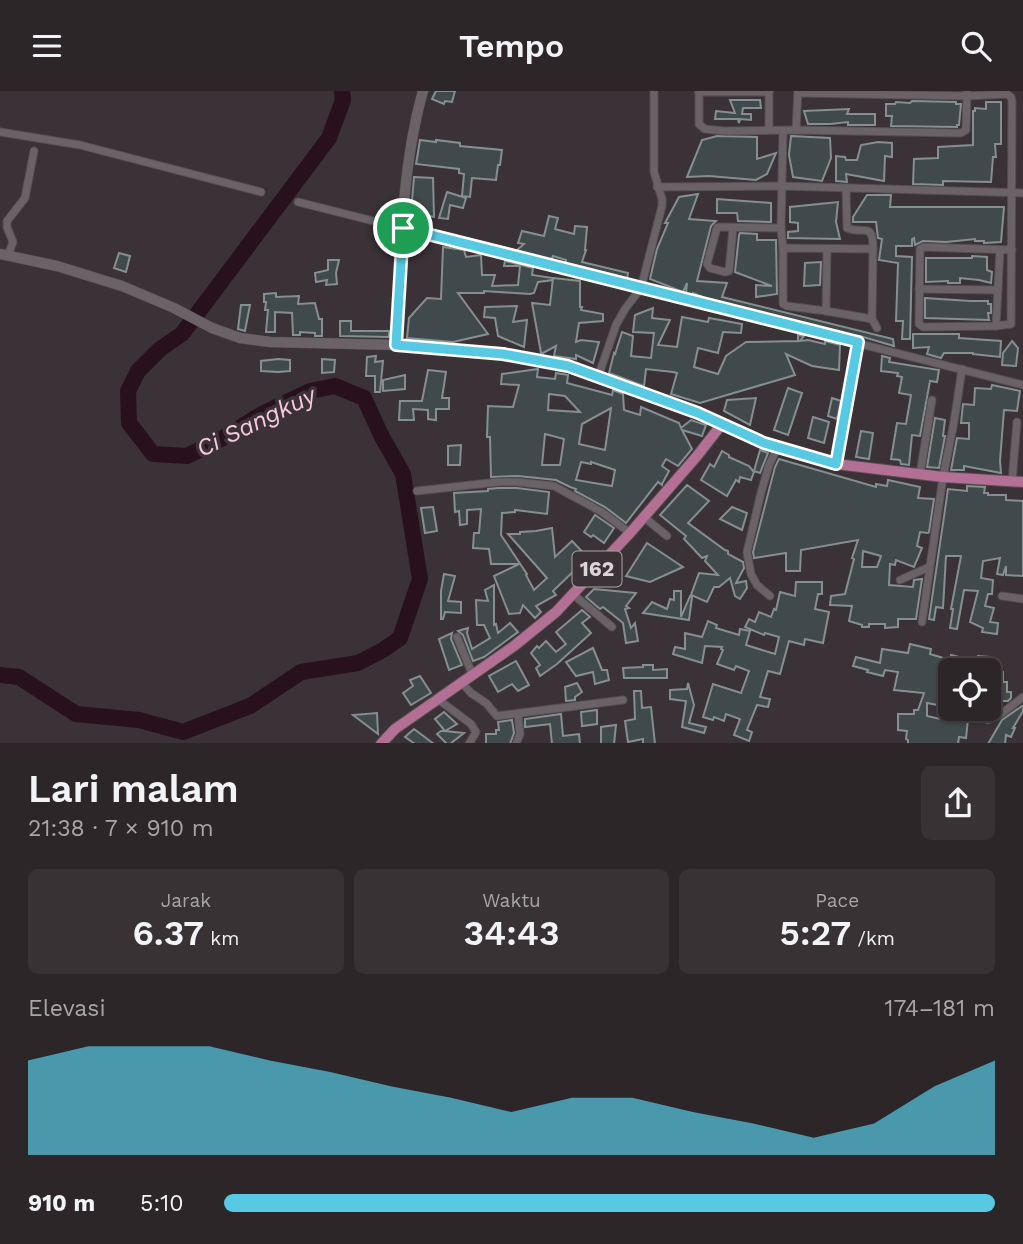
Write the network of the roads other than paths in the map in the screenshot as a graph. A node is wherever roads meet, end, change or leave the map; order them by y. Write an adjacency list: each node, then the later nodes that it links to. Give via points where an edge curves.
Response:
1 (424, 91): 19 (main road, via 413,134)
2 (654, 91): 13 (street)
3 (699, 92): 4 (street); 7 (street, via 699,124 705,129)
4 (769, 92): 7 (street)
5 (798, 92): 6 (street); 8 (street)
6 (967, 93): 8 (street, via 966,130 961,133); 16 (street, via 1011,97)
7 (769, 130): 9 (street)
8 (796, 130): 9 (street)
9 (783, 131): 12 (street)
10 (0, 132): 15 (street, via 80,145)
11 (34, 151): 27 (street, via 24,202 7,222 13,242)
12 (781, 186): 13 (street); 14 (street); 21 (street)
13 (657, 187): 28 (street, via 662,206)
14 (846, 188): 16 (street); 24 (street, via 847,228 868,230)
15 (261, 192)
16 (1012, 193): 17 (street); 26 (street)
17 (1023, 193)
18 (298, 202): 19 (street)
19 (403, 228): 28 (street); 36 (main road)
20 (733, 228): 20 (street, via 729,271 710,268 707,264 717,228); 21 (street)
21 (781, 228): 22 (street)
22 (783, 248): 23 (street); 31 (street, via 783,304)
23 (827, 249): 24 (street); 31 (street)
24 (873, 250): 32 (street)
25 (1000, 250): 26 (street); 29 (street, via 923,247); 30 (street)
26 (1012, 250): 33 (street, via 1011,322)
27 (4, 255): 36 (main road, via 131,289 240,338)
28 (641, 288): 35 (street); 38 (street, via 615,325)
29 (919, 289): 30 (street); 33 (street, via 921,326)
30 (998, 290): 33 (street)
31 (826, 311): 32 (street)
32 (872, 319): 34 (street)
33 (996, 327)
34 (877, 328)
35 (858, 342): 37 (street); 44 (street)
36 (396, 345): 38 (main road, via 516,356)
37 (962, 369): 39 (street); 46 (street)
38 (598, 377): 42 (main road)
39 (1023, 385)
40 (932, 400): 45 (street)
41 (1017, 422): 47 (street)
42 (722, 424): 43 (main road); 49 (main road, 162)
43 (778, 447): 44 (main road); 55 (street, via 769,465 747,552 751,574)
44 (836, 464): 45 (main road)
45 (920, 474): 46 (main road)
46 (943, 477): 47 (main road); 52 (street)
47 (1018, 482)
48 (417, 491): 50 (street, via 498,482 554,486)
49 (644, 517): 50 (main road, 162); 51 (street)
50 (630, 533): 54 (main road, 162)
51 (667, 537)
52 (929, 567): 53 (street); 58 (street)
53 (900, 580)
54 (574, 594): 59 (street); 61 (main road, 162)
55 (770, 596)
56 (1002, 596): 57 (street)
57 (1023, 599)
58 (922, 622)
59 (612, 627)
60 (457, 637): 61 (street)
61 (473, 676): 62 (main road, 162)
62 (463, 684): 64 (main road, 162); 66 (street, via 497,716)
63 (1021, 698): 67 (street)
64 (439, 699): 68 (main road, 162); 69 (street, via 475,729)
65 (623, 700): 66 (street)
66 (517, 713): 70 (street)
67 (1001, 714)
68 (382, 743)
69 (470, 743)
70 (516, 743)

